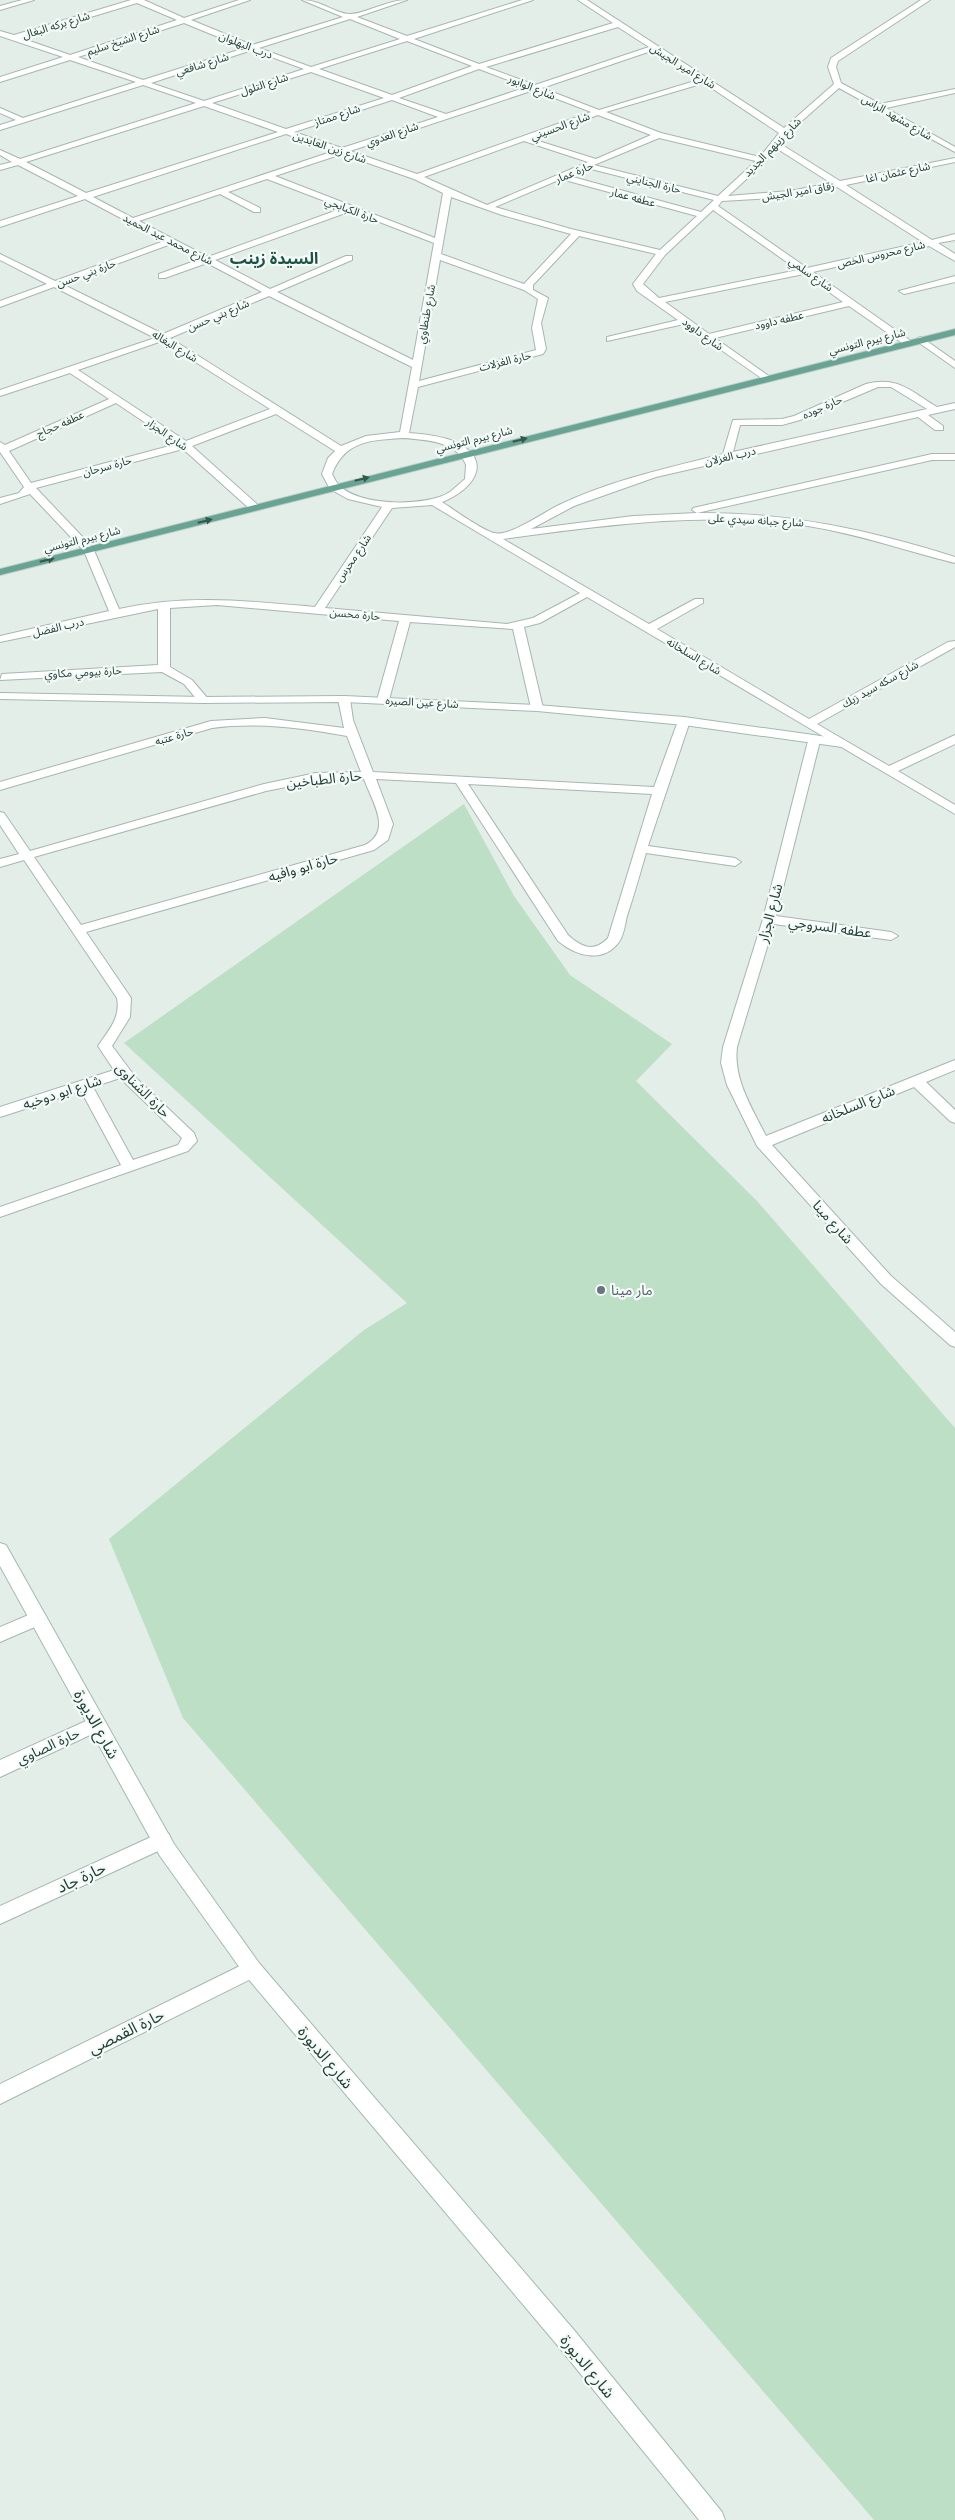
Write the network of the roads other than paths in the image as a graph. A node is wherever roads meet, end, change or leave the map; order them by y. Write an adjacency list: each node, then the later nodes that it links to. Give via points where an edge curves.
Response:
1 (30, 0): 9 (street)
2 (137, 0): 12 (street, درب البهلوان); 15 (street, شارع بركه البغال)
3 (246, 0): 12 (street, شارع الشيخ سليم)
4 (306, 0): 11 (street, شارع الوابور)
5 (403, 0): 11 (street, شارع شافعي)
6 (529, 0): 16 (street, شارع التلول)
7 (582, 0): 13 (street, شارع امير الجيش)
8 (926, 0): 26 (street, via 834,60 832,67)
9 (13, 2): 10 (street)
10 (0, 8)
11 (350, 17): 16 (street, شارع الوابور); 18 (street, شارع شافعي)
12 (184, 21): 18 (street, درب البهلوان); 20 (street, شارع الشيخ سليم)
13 (618, 24): 19 (street, شارع امير الجيش); 21 (street, شارع ممتاز)
14 (0, 33): 15 (street, شارع زين العابدين)
15 (13, 38): 17 (street, شارع بركه البغال); 20 (street, شارع زين العابدين)
16 (406, 38): 21 (street, شارع الوابور); 22 (street, شارع التلول)
17 (0, 42)
18 (252, 48): 22 (street, درب البهلوان); 25 (street, شارع شافعي)
19 (654, 48): 24 (street, شارع امير الجيش); 27 (street, شارع العدوي)
20 (69, 58): 23 (street, شارع الشيخ سليم); 25 (street, شارع زين العابدين)
21 (480, 66): 27 (street, شارع الوابور); 29 (street, شارع ممتاز)
22 (310, 69): 29 (street, درب البهلوان); 30 (street, شارع التلول)
23 (0, 80)
24 (705, 80): 33 (street, شارع الحسيني); 38 (street, شارع امير الجيش)
25 (142, 83): 30 (street, شارع زين العابدين); 35 (street, شارع شافعي)
26 (838, 84): 31 (street, شارع مشهد الراس); 38 (street, شارع زينهم الجديد)
27 (534, 88): 33 (street, شارع الوابور); 34 (street, شارع العدوي)
28 (955, 91): 31 (street)
29 (391, 98): 34 (street, درب البهلوان); 37 (street, شارع ممتاز)
30 (202, 103): 37 (street, شارع زين العابدين); 47 (street, شارع التلول)
31 (879, 107): 42 (street, شارع مشهد الراس)
32 (0, 110): 35 (street)
33 (596, 113): 39 (street, شارع الوابور); 40 (street, شارع الحسيني)
34 (443, 116): 44 (street, شارع العدوي)
35 (23, 121): 36 (street, شارع شافعي)
36 (0, 128)
37 (285, 132): 44 (street, شارع زين العابدين); 57 (street, شارع ممتاز)
38 (784, 132): 41 (street, شارع زينهم الجديد)
39 (658, 135): 45 (street, شارع الوابور); 48 (street, حارة عمار)
40 (526, 139): 48 (street); 52 (street, شارع الحسيني)
41 (775, 144): 45 (street, شارع زينهم الجديد); 54 (street)
42 (955, 150)
43 (0, 152): 47 (street, شارع محمد عبد الحميد)
44 (343, 152): 51 (street, شارع العدوي); 52 (street, شارع زين العابدين)
45 (762, 160): 59 (street, شارع زينهم الجديد)
46 (955, 160): 54 (street, شارع عثمان اغا)
47 (18, 162): 50 (street, شارع التلول); 57 (street, شارع محمد عبد الحميد)
48 (598, 162): 49 (street, حارة عمار)
49 (588, 166): 53 (street, حارة عمار); 59 (street, حارة الجنايني)
50 (0, 168)
51 (267, 176): 55 (street, شارع العدوي); 62 (street, حارة الكبابجي)
52 (417, 177): 56 (street, شارع زين العابدين)
53 (563, 177): 61 (street, حارة عمار); 64 (street, عطفه عمار)
54 (840, 185): 58 (street, زقاق امير الجيش); 71 (street)
55 (220, 192): 63 (street); 65 (street, شارع العدوي)
56 (448, 192): 61 (street, شارع زين العابدين); 70 (street, شارع طنطاوي)
57 (84, 196): 65 (street, شارع محمد عبد الحميد); 66 (street, شارع ممتاز)
58 (756, 198): 59 (street, حارة الجنايني)
59 (720, 199): 60 (street, شارع زينهم الجديد)
60 (712, 206): 64 (street, شارع زينهم الجديد); 78 (street, شارع سلمي)
61 (489, 207): 67 (street, شارع زين العابدين)
62 (349, 209): 70 (street, حارة الكبابجي); 77 (street)
63 (257, 210)
64 (703, 215): 72 (street, شارع زينهم الجديد)
65 (132, 221): 69 (street, شارع محمد عبد الحميد)
66 (0, 224)
67 (577, 233): 72 (street, شارع زين العابدين); 82 (street)
68 (955, 237): 71 (street, شارع محروس الخص)
69 (172, 241): 77 (street, شارع محمد عبد الحميد); 81 (street, حارة بني حسن)
70 (439, 242): 73 (street, شارع طنطاوي)
71 (930, 243): 76 (street); 78 (street, شارع محروس الخص)
72 (662, 253): 83 (street, شارع زينهم الجديد, via 638,284)
73 (437, 256): 82 (street); 96 (street, شارع طنطاوي)
74 (0, 257): 81 (street, شارع البغاله)
75 (349, 258): 85 (street, شارع بني حسن)
76 (955, 258)
77 (207, 259): 79 (street); 85 (street, شارع محمد عبد الحميد)
78 (807, 271): 86 (street, شارع محروس الخص); 87 (street, شارع سلمي)
79 (162, 276)
80 (955, 279): 84 (street)
81 (57, 284): 88 (street, حارة بني حسن); 92 (street, شارع البغاله)
82 (527, 288): 100 (street, حارة الغزلات, via 543,298 535,333 540,352)
83 (640, 289): 86 (street, شارع داوود)
84 (904, 291)
85 (271, 293): 92 (street, شارع بني حسن); 96 (street, شارع محمد عبد الحميد)
86 (658, 301): 89 (street, شارع داوود)
87 (851, 303): 91 (street, عطفه داوود); 95 (street, شارع سلمي)
88 (0, 304)
89 (685, 321): 91 (street, شارع داوود); 93 (street)
90 (955, 332): 94 (main road, شارع بيرم التونسي)
91 (707, 337): 99 (street, شارع داوود)
92 (163, 338): 98 (street, شارع بني حسن); 104 (street, شارع البغاله)
93 (610, 339)
94 (921, 340): 95 (main road, شارع بيرم التونسي); 97 (street)
95 (908, 343): 99 (main road, شارع بيرم التونسي)
96 (416, 365): 100 (street, شارع طنطاوي)
97 (955, 365)
98 (71, 369): 101 (street, شارع بني حسن); 102 (street, شارع الجزار)
99 (767, 379): 112 (main road, شارع بيرم التونسي, one-way to 99)
100 (413, 385): 108 (street, شارع طنطاوي)
101 (0, 393)
102 (117, 399): 109 (street, شارع الجزار); 110 (street, عطفه حجاج)
103 (955, 406): 105 (street, درب الغزلان)
104 (277, 410): 109 (street, حارة سرحان); 111 (street, شارع البغاله)
105 (935, 410): 106 (street, درب الغزلان); 113 (street, حارة جوده, via 894,384 869,386 790,420 736,422)
106 (920, 413): 107 (street); 113 (street, درب الغزلان)
107 (939, 428)
108 (404, 435): 111 (street, via 369,439); 112 (street, via 439,440)
109 (185, 445): 116 (street, حارة سرحان); 120 (street, شارع الجزار)
110 (2, 448): 116 (street)
111 (341, 450): 115 (street, via 328,468 328,477)
112 (465, 454): 115 (main road, شارع بيرم التونسي, one-way to 112); 118 (street, via 472,464 472,475 465,486)
113 (727, 457): 122 (street, درب الغزلان, via 667,471 584,497 541,516)
114 (955, 457): 121 (street, via 932,457)
115 (334, 486): 119 (street, via 347,496); 120 (main road, شارع بيرم التونسي)
116 (29, 487): 117 (street, حارة سرحان, via 23,495); 124 (street)
117 (0, 501)
118 (434, 502): 119 (street); 123 (street, شارع السلخانه)
119 (388, 506): 130 (street, شارع محرس)
120 (255, 508): 124 (main road, شارع بيرم التونسي, one-way to 120)
121 (651, 520): 122 (street, شارع جبانه سيدي على); 125 (street, شارع جبانه سيدي على, via 718,516 810,523 887,538)
122 (514, 534): 123 (street, شارع جبانه سيدي على)
123 (492, 537): 127 (street, شارع السلخانه)
124 (89, 550): 126 (main road, شارع بيرم التونسي, one-way to 124); 131 (street)
125 (955, 560)
126 (0, 572)
127 (587, 593): 133 (street, حارة محسن, via 536,621); 134 (street, شارع السلخانه)
128 (699, 601): 134 (street)
129 (164, 606): 130 (street, حارة محسن, via 217,602); 131 (street, حارة محسن); 137 (street)
130 (318, 611): 132 (street, حارة محسن)
131 (116, 614): 135 (street, درب الفضل)
132 (406, 619): 133 (street, حارة محسن, via 506,628); 142 (street)
133 (518, 625): 143 (street)
134 (648, 629): 145 (street, شارع السلخانه)
135 (0, 639)
136 (952, 644): 145 (street, شارع سكه سيد زيك)
137 (164, 668): 138 (street, حارة بيومي مكاوي); 141 (street, via 188,682)
138 (2, 677)
139 (0, 696): 141 (street, شارع عين الصيره)
140 (344, 699): 141 (street, شارع عين الصيره); 142 (street, شارع عين الصيره); 146 (street, حارة ابو وافيه)
141 (203, 700)
142 (383, 700): 143 (street, شارع عين الصيره)
143 (537, 708): 144 (street, شارع عين الصيره)
144 (684, 721): 148 (street, شارع عين الصيره); 154 (street)
145 (808, 724): 149 (street, شارع السلخانه)
146 (352, 734): 151 (street, حارة ابو وافيه); 153 (street, حارة عتبه, via 277,721 211,725)
147 (955, 740): 150 (street)
148 (814, 741): 149 (street, شارع عين الصيره); 161 (street, شارع الجزار)
149 (842, 743): 150 (street, شارع السلخانه)
150 (889, 772): 155 (street, شارع السلخانه)
151 (367, 775): 152 (street, حارة الطباخين); 158 (street, حارة الطباخين, via 316,777 264,788); 162 (street, حارة ابو وافيه, via 387,824 387,832 375,845)
152 (459, 779): 154 (street, حارة الطباخين); 157 (street, via 557,930 572,947 597,952 614,940)
153 (0, 786)
154 (659, 791): 157 (street)
155 (952, 804)
156 (0, 816): 158 (street, حارة الشناوى)
157 (641, 849): 159 (street)
158 (28, 854): 160 (street, حارة الطباخين); 162 (street, حارة الشناوى)
159 (735, 862)
160 (0, 863)
161 (769, 919): 163 (street, عطفه السروجي); 168 (street, شارع الجزار, via 730,1047 728,1063)
162 (78, 930): 165 (street, حارة الشناوى, via 124,998 125,1016 105,1046)
163 (891, 936)
164 (955, 1065): 166 (street, شارع السلخانه)
165 (123, 1072): 167 (street, شارع ابو دوخيه); 172 (street, حارة الشناوى, via 189,1136 190,1141 183,1148)
166 (916, 1081): 170 (street); 171 (street, شارع السلخانه)
167 (85, 1085): 169 (street, شارع ابو دوخيه); 172 (street)
168 (734, 1085): 171 (street, شارع مينا)
169 (0, 1112)
170 (955, 1118)
171 (762, 1143): 174 (street, شارع مينا, via 886,1280)
172 (128, 1166): 173 (street, حارة الشناوى)
173 (0, 1212)
174 (955, 1341)
175 (0, 1550): 176 (street, شارع الديورة)
176 (38, 1618): 177 (street); 178 (street, شارع الديورة)
177 (0, 1635)
178 (97, 1724): 179 (street, حارة الصاوي); 180 (street, شارع الديورة)
179 (0, 1769)
180 (162, 1840): 181 (street, حارة جاد); 182 (street, شارع الديورة)
181 (0, 1914)
182 (252, 1969): 183 (street, حارة القمصي); 184 (street, شارع الديورة, via 566,2338)
183 (0, 2094)
184 (714, 2520)

